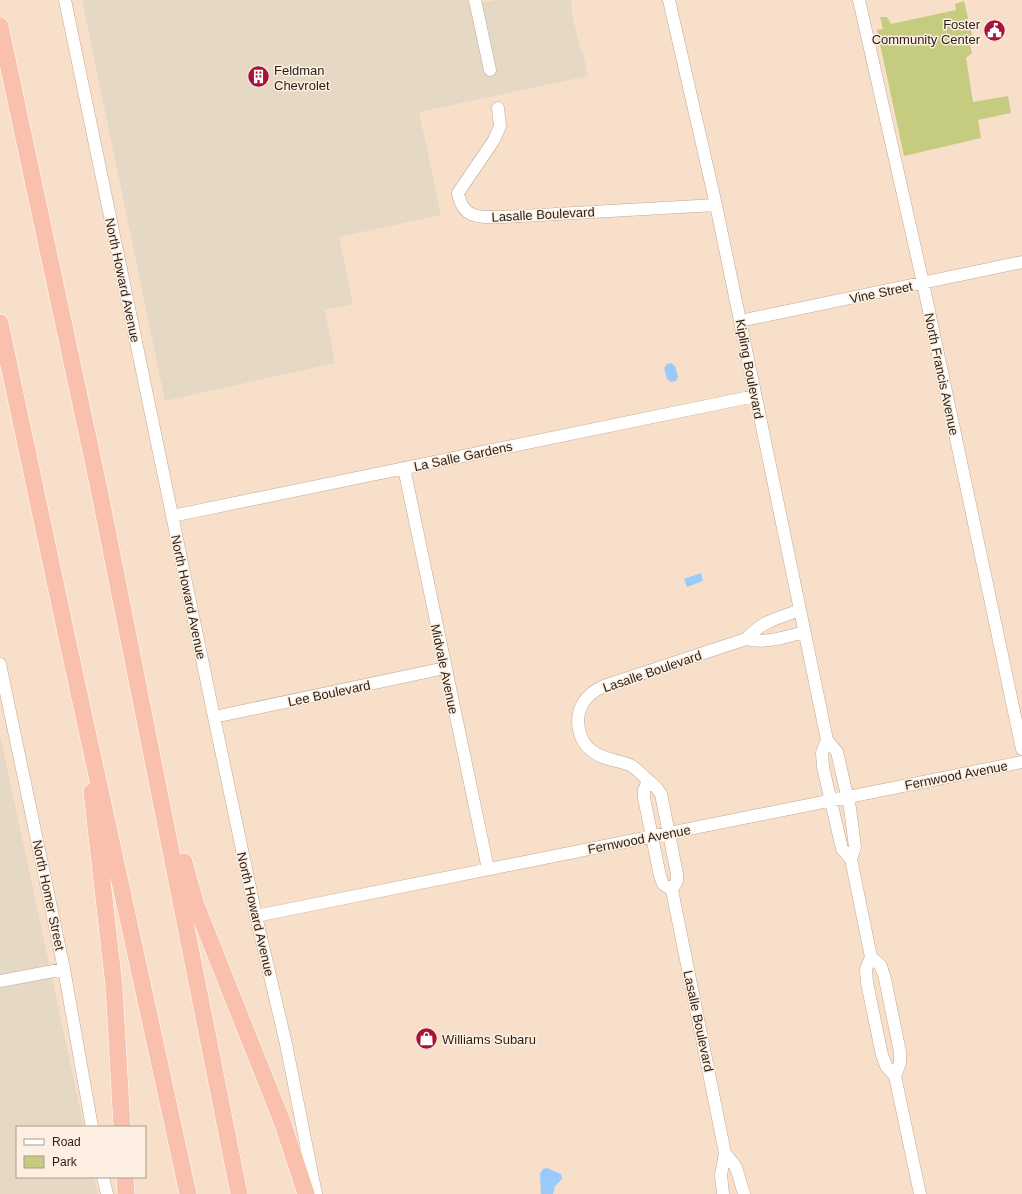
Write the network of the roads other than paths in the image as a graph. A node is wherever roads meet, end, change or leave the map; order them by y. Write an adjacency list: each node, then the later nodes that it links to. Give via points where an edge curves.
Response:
1 (65, 0): 15 (street, North Howard Avenue)
2 (475, 0): 6 (street)
3 (669, 0): 8 (street, Kipling Boulevard)
4 (859, 0): 10 (street, North Francis Avenue)
5 (0, 26): 21 (highway, via 99,489)
6 (490, 70)
7 (498, 108): 8 (street, Lasalle Boulevard, via 500,126 494,140 458,193 460,204 478,217)
8 (716, 205): 11 (street, Kipling Boulevard)
9 (1022, 262): 10 (street, Vine Street)
10 (923, 283): 11 (street, Vine Street); 25 (street, North Francis Avenue)
11 (740, 321): 13 (street, Kipling Boulevard)
12 (0, 323): 22 (highway, via 38,509)
13 (755, 396): 14 (street, La Salle Gardens); 16 (street, Kipling Boulevard)
14 (404, 468): 15 (street, La Salle Gardens); 20 (street, Midvale Avenue)
15 (172, 516): 23 (street, North Howard Avenue)
16 (800, 610): 17 (street, Kipling Boulevard); 18 (street, Lasalle Boulevard, via 764,623)
17 (804, 632): 18 (street, Lasalle Boulevard, via 767,641); 24 (street, Kipling Boulevard)
18 (746, 639): 27 (street, Lasalle Boulevard, via 604,686 591,693 582,704 579,729 583,741 592,751 604,758 630,765)
19 (0, 664): 37 (street, North Homer Street)
20 (445, 668): 23 (street, Lee Boulevard); 33 (street, Midvale Avenue)
21 (138, 686): 48 (highway); 49 (highway, via 196,905 282,1124)
22 (82, 699): 41 (highway, via 114,980); 47 (highway)
23 (214, 717): 35 (street, North Howard Avenue)
24 (827, 740): 28 (street, Kipling Boulevard, via 836,752); 29 (street, Kipling Boulevard, via 822,753)
25 (1022, 749)
26 (1022, 762): 28 (street, Fernwood Avenue)
27 (648, 781): 30 (street, Lasalle Boulevard, via 657,786 661,794); 31 (street, Lasalle Boulevard, via 644,798)
28 (847, 796): 29 (street, Fernwood Avenue); 32 (street, Kipling Boulevard, via 856,847)
29 (831, 800): 30 (street, Fernwood Avenue); 32 (street, Kipling Boulevard, via 842,849)
30 (670, 833): 31 (street, Fernwood Avenue); 34 (street, Lasalle Boulevard, via 677,874 677,881)
31 (652, 836): 33 (street, Fernwood Avenue); 34 (street, Lasalle Boulevard, via 660,876 663,884)
32 (851, 859): 36 (street, Kipling Boulevard)
33 (488, 869): 35 (street, Fernwood Avenue)
34 (672, 890): 42 (street, Lasalle Boulevard)
35 (256, 916): 50 (street, North Howard Avenue, via 286,1044)
36 (871, 957): 39 (street, Kipling Boulevard, via 866,969 867,983 880,1047 886,1066); 39 (street, Kipling Boulevard, via 880,966 885,979 900,1052 900,1063)
37 (64, 969): 38 (street); 40 (street, North Homer Street)
38 (0, 981)
39 (895, 1076): 53 (street, Kipling Boulevard)
40 (92, 1126)
41 (122, 1126)
42 (725, 1153): 51 (street, Lasalle Boulevard, via 721,1175); 52 (street, Lasalle Boulevard, via 738,1171)
43 (103, 1178): 45 (street)
44 (125, 1178): 46 (highway)
45 (107, 1194)
46 (126, 1194)
47 (188, 1194)
48 (239, 1194)
49 (306, 1194)
50 (316, 1194)
51 (723, 1194)
52 (744, 1194)
53 (920, 1194)

